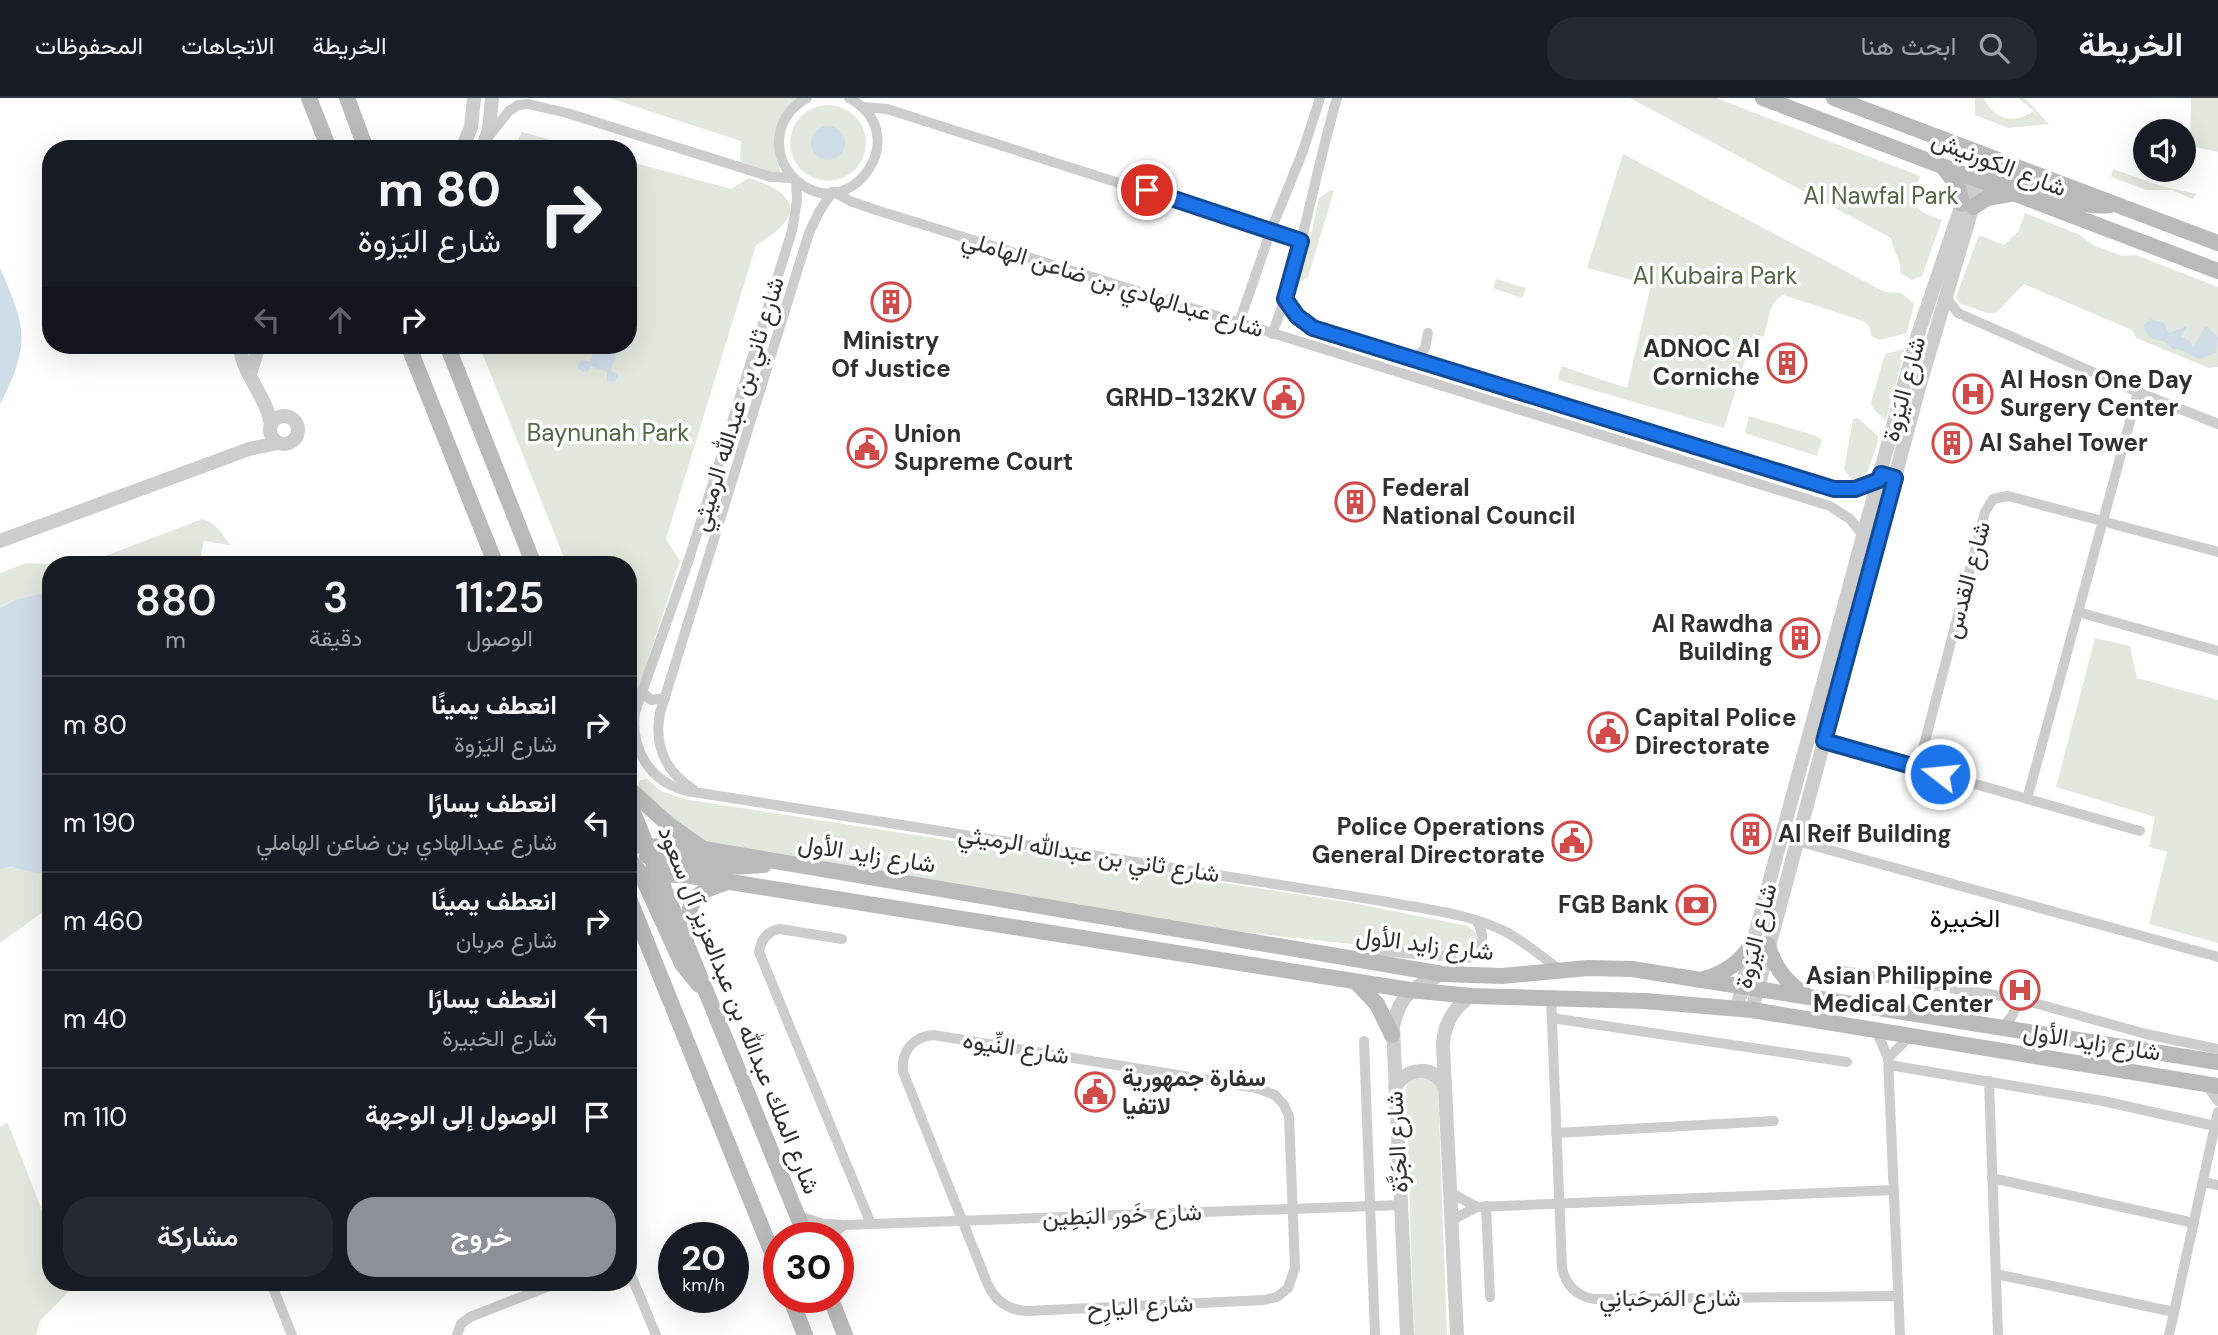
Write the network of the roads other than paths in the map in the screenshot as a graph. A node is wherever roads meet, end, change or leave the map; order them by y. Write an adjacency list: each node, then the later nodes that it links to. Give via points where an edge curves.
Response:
1 (309, 98): 11 (main road)
2 (347, 98): 12 (main road)
3 (474, 98): 13 (street)
4 (492, 98): 14 (street)
5 (807, 98): 18 (street, via 789,112 779,136 780,155)
6 (1320, 98): 24 (street)
7 (1337, 98): 25 (street)
8 (1763, 98): 17 (main road, شارع الكورنيش)
9 (1834, 98): 16 (main road, شارع الكورنيش)
10 (857, 102): 20 (street, via 877,131 875,159 859,182); 24 (street)
11 (325, 140)
12 (364, 140)
13 (466, 140)
14 (485, 140)
15 (488, 140): 18 (street, via 509,110 528,104 771,177)
16 (1955, 144): 17 (main road, via 1956,157); 19 (main road); 22 (main road, شارع الكورنيش)
17 (1942, 166): 19 (main road, شارع الكورنيش); 23 (main road)
18 (795, 179): 20 (street, شارع عبدالهادي بن ضاعن الهاملي, via 813,190); 61 (street, شارع ثاني بن عبدالله الرميثي, via 792,231 689,559)
19 (1976, 179): 21 (main road, شارع الكورنيش); 22 (main road, via 2010,177 2083,205); 23 (street, شارع اليَزوة)
20 (833, 192): 32 (street, شارع عبدالهادي بن ضاعن الهاملي, via 868,207); 62 (street, شارع ثاني بن عبدالله الرميثي, via 810,233)
21 (2012, 194): 23 (main road); 27 (main road, شارع الكورنيش)
22 (2116, 204): 26 (main road, شارع الكورنيش)
23 (1967, 206): 28 (street, شارع اليَزوة); 51 (street, شارع اليَزوة, via 1917,337)
24 (1270, 230): 25 (street); 32 (street)
25 (1301, 241): 29 (street)
26 (2218, 243)
27 (2218, 271)
28 (1945, 296): 30 (street); 31 (street, شارع اليَزوة)
29 (1285, 299): 34 (street); 40 (street, شارع عبدالهادي بن ضاعن الهاملي, via 1313,328)
30 (1958, 313): 31 (street); 43 (street)
31 (1938, 321): 51 (street, شارع اليَزوة)
32 (1239, 323): 34 (street, شارع عبدالهادي بن ضاعن الهاملي)
33 (1428, 333): 40 (street, via 1425,348)
34 (1272, 334): 52 (street, شارع عبدالهادي بن ضاعن الهاملي)
35 (242, 354): 42 (street)
36 (256, 354): 42 (street)
37 (412, 354): 57 (main road)
38 (441, 354): 41 (main road)
39 (450, 354): 41 (main road)
40 (1415, 359): 50 (street, شارع عبدالهادي بن ضاعن الهاملي)
41 (455, 366): 58 (main road)
42 (250, 374): 44 (street)
43 (2138, 392): 46 (street); 53 (street)
44 (263, 397): 45 (street); 47 (street)
45 (286, 417): 47 (street); 48 (street, via 294,421 297,435 287,444)
46 (2218, 424)
47 (271, 425): 48 (street, via 271,436); 49 (street)
48 (278, 443): 49 (street)
49 (249, 449): 55 (street)
50 (1790, 476): 51 (street, شارع عبدالهادي بن ضاعن الهاملي, via 1841,490 1861,488); 52 (street)
51 (1885, 477): 54 (street, شارع اليَزوة); 64 (street, شارع اليَزوة)
52 (1786, 492): 54 (street, شارع عبدالهادي بن ضاعن الهاملي, via 1837,510)
53 (2103, 522): 56 (street, شارع القدس); 59 (street); 66 (street, شارع القدس, via 2008,496 1996,497 1987,505)
54 (1864, 537): 84 (street, شارع اليَزوة)
55 (0, 541)
56 (2218, 552)
57 (492, 556)
58 (530, 556)
59 (2078, 612): 60 (street); 69 (street)
60 (2218, 651)
61 (642, 691): 62 (street, via 652,700); 63 (street, شارع ثاني بن عبدالله الرميثي)
62 (665, 698): 67 (street, شارع ثاني بن عبدالله الرميثي, via 658,731 662,754 677,777)
63 (637, 706)
64 (1824, 741): 66 (street); 72 (street, شارع اليَزوة)
65 (637, 746): 67 (street, شارع ثاني بن عبدالله الرميثي, via 643,761 671,786)
66 (1917, 768): 69 (street)
67 (699, 792): 81 (street, شارع ثاني بن عبدالله الرميثي, via 1369,898)
68 (637, 796): 73 (main road)
69 (2027, 799): 71 (street)
70 (637, 821): 74 (main road, شارع الملك عبدالله بن عبدالعزيز آل سعود)
71 (2140, 831)
72 (1797, 841): 84 (street, شارع اليَزوة); 86 (street)
73 (705, 849): 74 (main road, شارع زايد الأول); 77 (main road, شارع زايد الأول)
74 (650, 851): 75 (main road, شارع زايد الأول); 77 (main road, via 738,867); 79 (main road, شارع الملك عبدالله بن عبدالعزيز آل سعود)
75 (637, 856)
76 (637, 862): 79 (main road, شارع زايد الأول)
77 (776, 862): 87 (main road, شارع زايد الأول)
78 (637, 871): 95 (main road, via 682,964)
79 (660, 875): 80 (main road, شارع زايد الأول); 85 (main road, شارع الملك عبدالله بن عبدالعزيز آل سعود)
80 (730, 882): 85 (main road, via 704,890 691,904 687,917); 92 (main road, شارع زايد الأول)
81 (1477, 921): 87 (street, via 1483,941 1468,958 1377,951); 88 (street, شارع ثاني بن عبدالله الرميثي, via 1506,932)
82 (637, 922): 138 (main road)
83 (842, 939): 136 (street, via 780,929 764,937 759,952)
84 (1761, 943): 91 (main road, via 1731,967); 93 (street, شارع اليَزوة); 98 (main road, via 1784,977)
85 (690, 950): 95 (main road, شارع الملك عبدالله بن عبدالعزيز آل سعود)
86 (2218, 957)
87 (1348, 958): 90 (main road, شارع زايد الأول)
88 (1560, 970): 90 (main road, شارع زايد الأول, via 1502,976); 91 (main road, شارع زايد الأول, via 1632,970)
89 (1843, 971): 99 (street)
90 (1443, 974): 94 (street)
91 (1697, 980): 93 (main road, شارع زايد الأول)
92 (1356, 982): 94 (main road, شارع زايد الأول); 104 (main road, via 1377,1004)
93 (1750, 987): 98 (main road, شارع زايد الأول); 100 (street, شارع اليَزوة)
94 (1410, 990): 96 (main road, شارع زايد الأول); 104 (street, شارع الجَزَّة, via 1397,1011)
95 (706, 991): 130 (main road, شارع الملك عبدالله بن عبدالعزيز آل سعود)
96 (1471, 996): 97 (main road, شارع زايد الأول); 114 (street, شارع الجَزَّة, via 1446,1027)
97 (1551, 997): 100 (main road, شارع زايد الأول); 101 (street, شارع المَرحَبانِي)
98 (1811, 997): 102 (main road, شارع زايد الأول)
99 (2020, 999): 102 (street); 107 (street)
100 (1744, 1009): 103 (main road, شارع زايد الأول)
101 (1552, 1018): 108 (street); 119 (street, شارع المَرحَبانِي)
102 (2003, 1027): 110 (main road, شارع زايد الأول)
103 (1876, 1030): 105 (main road, شارع زايد الأول); 109 (street)
104 (1392, 1035): 113 (street, شارع الجَزَّة)
105 (1910, 1036): 109 (street); 112 (main road, شارع زايد الأول)
106 (1364, 1041): 127 (street)
107 (2218, 1049)
108 (1847, 1062)
109 (1889, 1062): 111 (street); 123 (street)
110 (2218, 1062)
111 (1989, 1082): 118 (street); 120 (street)
112 (2212, 1085): 115 (street)
113 (1395, 1087): 114 (street, via 1406,1074 1417,1070 1434,1074); 126 (street, شارع الجَزَّة)
114 (1445, 1087): 124 (street, شارع الجَزَّة)
115 (2218, 1101)
116 (2218, 1112): 118 (street)
117 (1774, 1121): 119 (street)
118 (2215, 1126): 121 (street)
119 (1556, 1133): 125 (street, شارع المَرحَبانِي)
120 (1993, 1178): 135 (street); 139 (street)
121 (2203, 1182): 122 (street); 135 (street)
122 (2218, 1185)
123 (1894, 1190): 125 (street); 143 (street)
124 (1451, 1193): 128 (street); 131 (street, شارع الجَزَّة)
125 (1559, 1204): 128 (street); 143 (street, شارع المَرحَبانِي, via 1563,1275 1574,1291 1587,1298)
126 (1401, 1205): 127 (street, شارع خَور البَطِين); 154 (street, شارع الجَزَّة)
127 (1370, 1206): 129 (street, شارع خَور البَطِين); 153 (street)
128 (1481, 1207): 131 (street); 144 (street)
129 (1291, 1209): 132 (street, شارع خَور البَطِين); 132 (street, شارع اليارِح, via 1294,1275 1288,1288 1271,1299 1027,1311 1009,1308 994,1296); 132 (street, شارع النِّيوه, via 1289,1116 1270,1091 927,1036 907,1048 903,1072)
130 (798, 1216): 133 (main road, شارع الملك عبدالله بن عبدالعزيز آل سعود); 134 (street, شارع خَور البَطِين)
131 (1452, 1220): 155 (street, شارع الجَزَّة)
132 (960, 1221): 136 (street, شارع خَور البَطِين)
133 (800, 1222)
134 (818, 1222)
135 (2194, 1223): 145 (street)
136 (871, 1224): 137 (street, شارع خَور البَطِين)
137 (854, 1225)
138 (763, 1231)
139 (1996, 1273): 145 (street); 157 (street)
140 (637, 1290): 150 (street)
141 (274, 1291): 148 (street)
142 (537, 1291): 149 (street, via 470,1317)
143 (1898, 1296): 156 (street)
144 (1490, 1297)
145 (2174, 1312): 158 (street)
146 (796, 1313): 151 (main road)
147 (836, 1313): 152 (main road)
148 (292, 1335)
149 (457, 1335)
150 (656, 1335)
151 (805, 1335)
152 (845, 1335)
153 (1375, 1335)
154 (1407, 1335)
155 (1457, 1335)
156 (1900, 1335)
157 (1998, 1335)
158 (2169, 1335)

